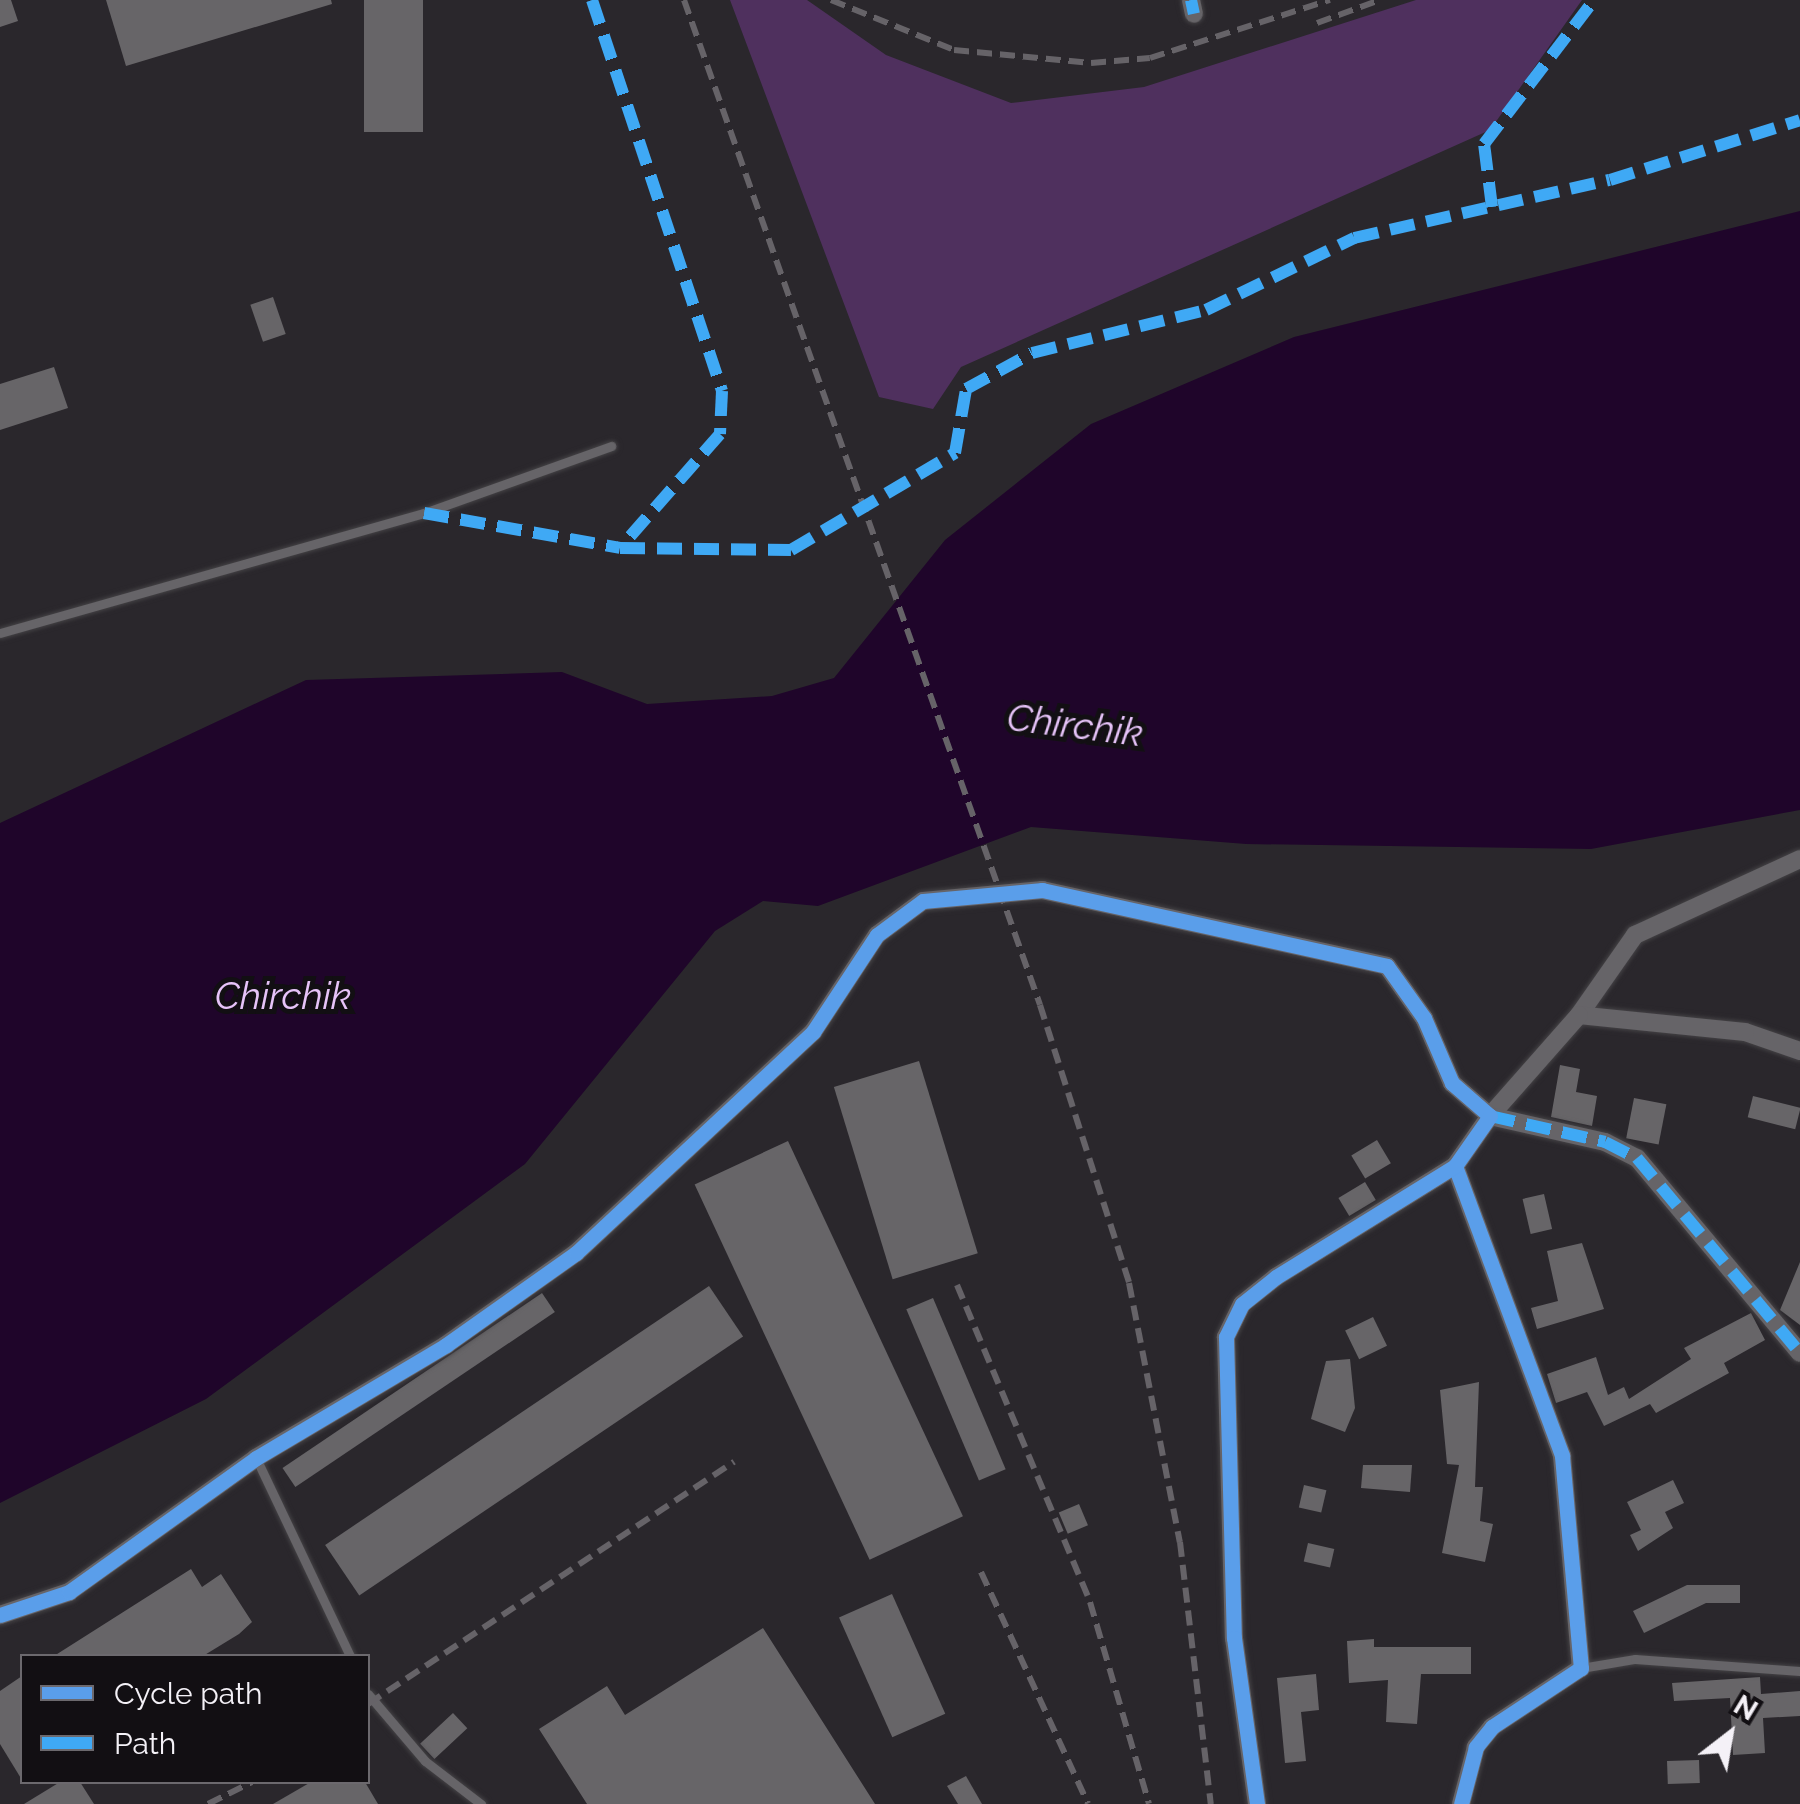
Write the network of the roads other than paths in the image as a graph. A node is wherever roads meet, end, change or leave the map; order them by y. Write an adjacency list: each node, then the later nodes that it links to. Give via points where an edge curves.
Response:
1 (612, 446): 2 (lane, via 424,513)
2 (0, 633)
3 (1800, 859): 4 (street, via 1635,935)
4 (1579, 1015): 5 (street, via 1745,1032); 6 (street)
5 (1800, 1051)
6 (1490, 1116): 7 (street); 8 (street, via 1605,1142 1637,1158); 9 (street, via 1452,1083 1424,1018 1387,966 1042,890 923,901 877,935 813,1032 576,1253 446,1345)
7 (1454, 1166): 12 (street, via 1562,1456); 16 (street, via 1276,1277 1242,1304 1226,1337 1234,1638)
8 (1800, 1352)
9 (256, 1458): 10 (street, via 69,1592); 11 (lane)
10 (0, 1616)
11 (349, 1654)
12 (1581, 1668): 13 (lane, via 1635,1659); 17 (street, via 1476,1746)
13 (1800, 1670)
14 (370, 1696): 15 (lane, via 425,1762)
15 (481, 1804)
16 (1256, 1804)
17 (1461, 1804)

